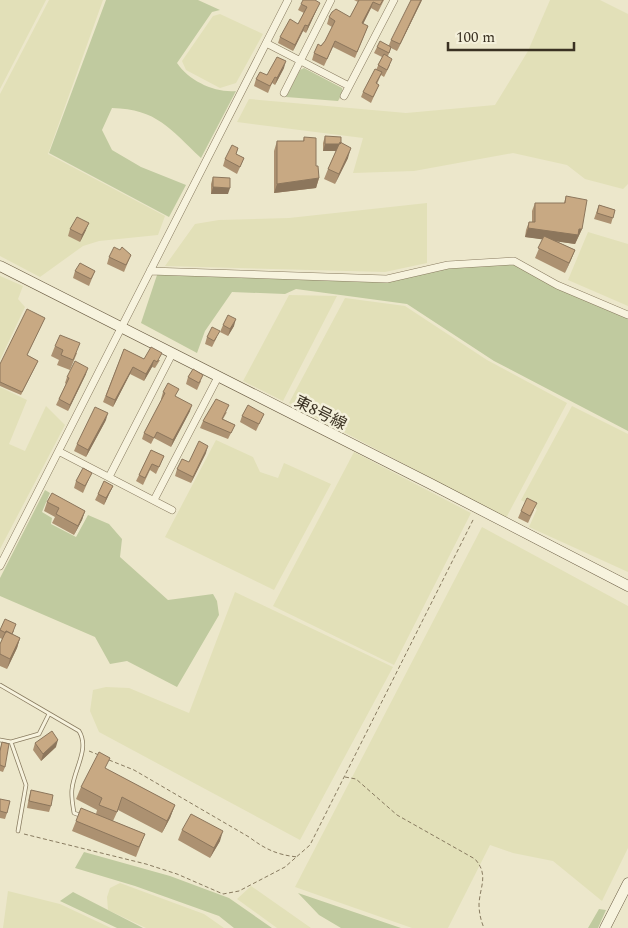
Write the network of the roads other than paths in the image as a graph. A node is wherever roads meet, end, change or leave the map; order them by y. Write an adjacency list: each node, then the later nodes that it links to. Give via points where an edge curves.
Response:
1 (288, 0): 4 (street)
2 (331, 0): 5 (street)
3 (394, 0): 6 (street)
4 (266, 43): 5 (street); 10 (street)
5 (300, 61): 6 (street); 7 (street)
6 (349, 86): 8 (street)
7 (284, 93)
8 (344, 96)
9 (0, 266): 12 (street, 東8号線)
10 (150, 271): 11 (street, via 388,280 448,265 514,260 557,285); 12 (street)
11 (628, 315)
12 (122, 329): 13 (street, 東8号線); 15 (street)
13 (172, 354): 14 (street, 東8号線); 16 (street)
14 (218, 377): 17 (street); 20 (street, 東8号線)
15 (60, 452): 16 (street); 19 (street)
16 (109, 477): 17 (street)
17 (154, 500): 18 (street)
18 (172, 510)
19 (0, 566)
20 (628, 586)
21 (0, 685): 22 (lane)
22 (49, 714): 24 (lane, via 39,734); 25 (lane, via 79,731 84,739 72,790 74,813)
23 (0, 740): 24 (lane)
24 (11, 742): 26 (lane, via 26,785)
25 (83, 817)
26 (18, 831)
27 (628, 883): 28 (street)
28 (605, 928)

